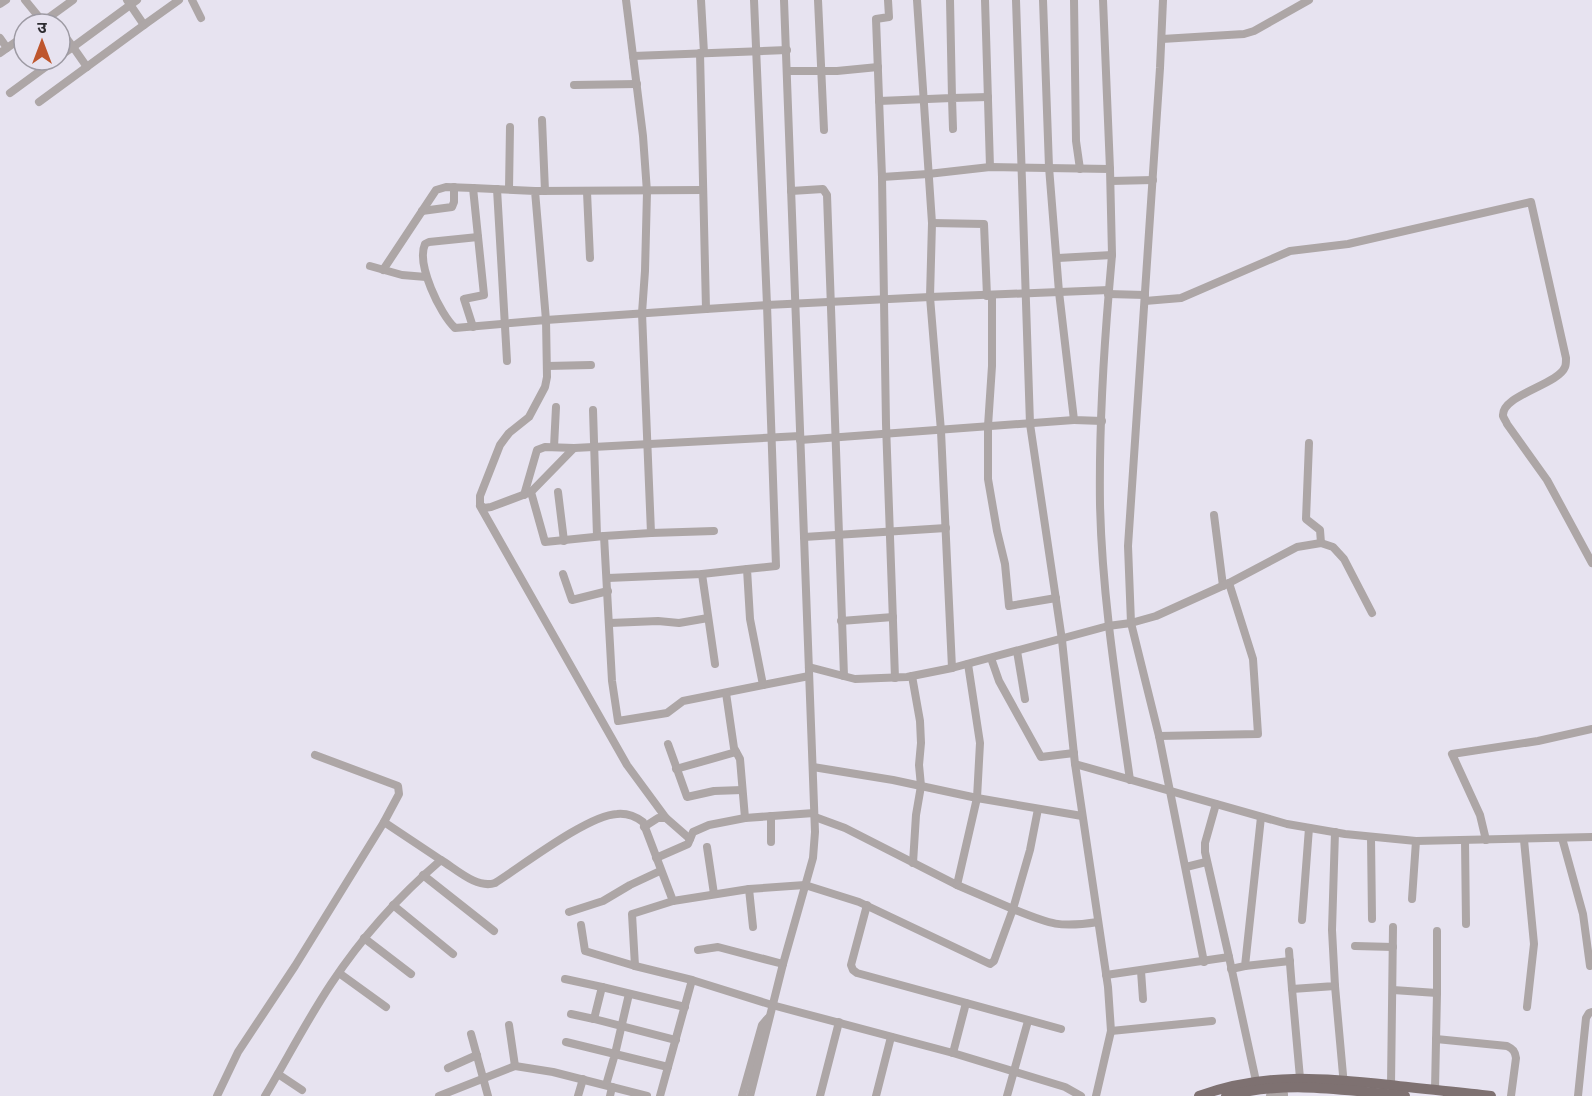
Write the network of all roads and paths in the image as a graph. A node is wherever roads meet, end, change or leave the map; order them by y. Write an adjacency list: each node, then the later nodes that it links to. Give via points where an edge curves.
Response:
1 (6, 0): 21 (street)
2 (73, 0): 22 (street)
3 (178, 0): 24 (street)
4 (192, 0): 23 (street)
5 (626, 0): 34 (street)
6 (701, 0): 32 (street)
7 (754, 0): 31 (street)
8 (784, 0): 30 (street)
9 (818, 0): 38 (street)
10 (888, 0): 36 (street, via 889,17 876,19)
11 (917, 0): 45 (street)
12 (950, 0): 44 (street)
13 (985, 0): 43 (street)
14 (1016, 0): 54 (street)
15 (1043, 0): 53 (street)
16 (1074, 0): 55 (street, via 1076,141)
17 (1103, 0): 56 (street)
18 (1163, 0): 26 (street)
19 (1309, 0): 26 (street, via 1244,34)
20 (132, 2): 24 (street); 28 (street)
21 (0, 4)
22 (57, 12)
23 (201, 18)
24 (144, 25): 35 (street)
25 (0, 38): 29 (street)
26 (1162, 39): 59 (street)
27 (12, 44): 29 (street)
28 (73, 47): 35 (street)
29 (7, 48): 33 (street)
30 (787, 50): 31 (street); 37 (street)
31 (756, 51): 32 (street); 89 (street)
32 (702, 53): 34 (street); 65 (street)
33 (0, 54)
34 (633, 56): 40 (street)
35 (87, 67): 47 (street)
36 (878, 67): 38 (street); 46 (street)
37 (788, 71): 38 (street); 68 (street)
38 (821, 71): 51 (street)
39 (39, 72): 42 (street)
40 (637, 84): 41 (street); 70 (street)
41 (574, 85)
42 (10, 93)
43 (988, 97): 44 (street); 52 (street)
44 (952, 98): 45 (street); 50 (street)
45 (923, 100): 46 (street); 57 (street)
46 (879, 101): 58 (street)
47 (39, 102)
48 (542, 120): 67 (street)
49 (510, 127): 64 (street)
50 (953, 129)
51 (824, 130)
52 (990, 166): 54 (street); 57 (street)
53 (1049, 167): 54 (street); 55 (street); 76 (street)
54 (1020, 169): 82 (street)
55 (1080, 169): 56 (street)
56 (1110, 169): 60 (street)
57 (928, 174): 58 (street); 72 (street)
58 (882, 177): 86 (street)
59 (1153, 180): 60 (street); 85 (street)
60 (1111, 181): 74 (street)
61 (454, 187): 62 (street); 71 (street, via 436,190); 71 (street, via 452,207)
62 (473, 188): 63 (street); 73 (street)
63 (497, 189): 64 (street); 93 (street)
64 (509, 189): 66 (street)
65 (703, 190): 70 (street); 90 (street)
66 (535, 191): 67 (street); 92 (street)
67 (544, 191): 69 (street)
68 (791, 191): 87 (street, via 826,192); 88 (street)
69 (587, 192): 70 (street); 75 (street)
70 (646, 192): 91 (street)
71 (422, 211): 78 (street)
72 (932, 224): 83 (street, via 984,224); 84 (street)
73 (478, 237): 79 (street, via 424,244); 94 (street, via 484,295 464,300)
74 (1112, 255): 76 (street); 81 (street)
75 (590, 258)
76 (1058, 258): 80 (street)
77 (370, 266): 78 (street)
78 (383, 270): 79 (street)
79 (426, 278): 94 (street, via 452,325)
80 (1059, 292): 81 (street); 82 (street); 100 (street)
81 (1109, 292): 85 (street); 101 (street)
82 (1027, 294): 83 (street); 102 (street)
83 (990, 295): 84 (street); 103 (street, via 992,366)
84 (930, 297): 86 (street); 104 (street)
85 (1145, 298): 127 (street, via 1181,298 1290,251 1348,244 1531,202 1566,366 1560,375 1514,400 1503,416 1547,480); 140 (street, via 1128,546)
86 (885, 300): 87 (street); 105 (street)
87 (832, 302): 88 (street); 108 (street)
88 (795, 304): 89 (street); 107 (street)
89 (767, 305): 90 (street); 106 (street)
90 (706, 309): 91 (street)
91 (642, 313): 92 (street); 110 (street)
92 (546, 320): 93 (street); 97 (street)
93 (504, 324): 94 (street); 95 (street)
94 (473, 327)
95 (507, 361)
96 (591, 365): 97 (street)
97 (547, 366): 116 (street, via 545,387 529,417 500,445)
98 (556, 407): 112 (street)
99 (593, 410): 111 (street)
100 (1074, 420): 101 (street); 102 (street)
101 (1102, 422): 141 (street, via 1100,505)
102 (1030, 424): 103 (street); 134 (street)
103 (988, 426): 104 (street); 134 (street, via 988,479 1009,606)
104 (941, 431): 105 (street); 118 (street)
105 (886, 434): 108 (street); 120 (street)
106 (772, 436): 107 (street); 110 (street); 128 (street, via 777,566)
107 (800, 438): 108 (street); 124 (street)
108 (836, 438): 122 (street)
109 (1309, 443): 126 (street, via 1306,519 1320,530)
110 (646, 444): 111 (street); 121 (street)
111 (594, 446): 113 (street); 123 (street)
112 (555, 447): 113 (street); 115 (street, via 537,450)
113 (574, 448): 115 (street)
114 (558, 492): 125 (street)
115 (528, 494): 116 (street, via 491,507); 125 (street, via 546,542)
116 (480, 505): 176 (street, via 627,765)
117 (1214, 515): 132 (street)
118 (946, 528): 120 (street); 148 (street)
119 (714, 531): 121 (street)
120 (890, 532): 122 (street); 136 (street)
121 (651, 533): 123 (street)
122 (839, 535): 124 (street); 138 (street)
123 (601, 536): 125 (street); 131 (street)
124 (804, 537): 147 (street)
125 (564, 541)
126 (1321, 543): 132 (street, via 1297,547); 135 (street, via 1333,547 1344,559)
127 (1592, 563)
128 (747, 569): 130 (street); 153 (street, via 750,619)
129 (563, 574): 133 (street, via 572,600)
130 (702, 574): 131 (street); 137 (street)
131 (608, 578): 133 (street)
132 (1226, 584): 140 (street, via 1156,616); 157 (street, via 1247,635 1258,734)
133 (608, 591): 139 (street)
134 (1056, 598): 142 (street)
135 (1372, 613)
136 (893, 617): 138 (street); 152 (street)
137 (708, 618): 139 (street, via 679,623); 145 (street)
138 (841, 621): 150 (street)
139 (610, 623): 154 (street, via 618,721 667,713 683,701)
140 (1131, 623): 141 (street); 157 (street)
141 (1108, 626): 142 (street); 165 (street)
142 (1062, 640): 143 (street); 160 (street)
143 (1017, 651): 144 (street); 155 (street)
144 (991, 658): 146 (street); 160 (street, via 999,681 1041,757)
145 (715, 664)
146 (968, 664): 148 (street); 169 (street, via 980,743)
147 (809, 667): 149 (street); 150 (street)
148 (952, 668): 151 (street)
149 (809, 676): 153 (street); 163 (street)
150 (844, 676): 152 (street)
151 (912, 676): 152 (street); 166 (street, via 920,721)
152 (895, 678)
153 (763, 685): 154 (street)
154 (726, 693): 159 (street)
155 (1025, 699)
156 (1592, 729): 187 (street, via 1452,754 1480,814)
157 (1159, 736): 168 (street)
158 (668, 744): 164 (street)
159 (736, 752): 164 (street); 167 (street)
160 (1074, 753): 162 (street)
161 (315, 755): 178 (street, via 398,786 399,794)
162 (1075, 764): 165 (street); 174 (street)
163 (813, 767): 166 (street); 172 (street)
164 (676, 768): 167 (street, via 687,797)
165 (1130, 780): 168 (street)
166 (921, 786): 169 (street); 194 (street)
167 (742, 790): 177 (street)
168 (1171, 791): 170 (street); 196 (street)
169 (977, 798): 171 (street); 200 (street)
170 (1216, 804): 175 (street); 195 (street, via 1205,843)
171 (1038, 809): 174 (street); 207 (street)
172 (814, 815): 173 (street); 194 (street); 199 (street, via 813,858)
173 (771, 816): 177 (street); 190 (street)
174 (1082, 816): 211 (street)
175 (1261, 817): 180 (street); 229 (street)
176 (666, 818): 179 (street, via 658,818); 185 (street)
177 (745, 818): 185 (street, via 709,825 693,832)
178 (384, 822): 193 (street); 286 (street, via 238,1052)
179 (644, 827): 192 (street); 193 (street, via 635,816 615,813 604,817 574,831 488,886 478,884)
180 (1309, 828): 181 (street); 210 (street)
181 (1335, 832): 182 (street); 238 (street)
182 (1371, 837): 189 (street); 209 (street)
183 (1592, 837): 184 (street)
184 (1562, 838): 188 (street); 230 (street, via 1584,914)
185 (690, 839): 192 (street, via 688,844)
186 (1465, 840): 187 (street); 189 (street); 213 (street)
187 (1486, 840): 188 (street)
188 (1524, 840): 249 (street, via 1534,944)
189 (1416, 841): 203 (street)
190 (771, 842)
191 (707, 847): 202 (street)
192 (656, 858): 197 (street)
193 (441, 860): 198 (street)
194 (914, 862): 200 (street)
195 (1206, 862): 196 (street); 224 (street)
196 (1186, 867): 226 (street)
197 (660, 871): 204 (street); 208 (street, via 603,901)
198 (423, 875): 205 (street); 216 (street)
199 (805, 885): 201 (street); 206 (street); 227 (street)
200 (957, 885): 207 (street)
201 (749, 890): 202 (street); 214 (street)
202 (714, 894): 204 (street)
203 (1412, 899)
204 (673, 901): 228 (street, via 632,914)
205 (393, 905): 218 (street); 223 (street)
206 (867, 905): 207 (street, via 990,964); 245 (street, via 851,965 853,970)
207 (1013, 909): 211 (street, via 1051,924)
208 (569, 912)
209 (1372, 919)
210 (1302, 920)
211 (1098, 922): 235 (street)
212 (581, 924): 228 (street, via 585,951)
213 (1466, 924)
214 (753, 927)
215 (1393, 927): 220 (street)
216 (494, 931)
217 (1437, 931): 242 (street)
218 (364, 938): 233 (street); 234 (street)
219 (1355, 946): 220 (street)
220 (1393, 947): 241 (street)
221 (698, 950): 227 (street, via 718,947)
222 (1289, 951): 225 (street)
223 (453, 954)
224 (1229, 957): 226 (street); 231 (street)
225 (1290, 961): 229 (street); 240 (street)
226 (1204, 962): 232 (street)
227 (783, 964): 246 (street)
228 (635, 966): 237 (street)
229 (1245, 966): 231 (street)
230 (1590, 966)
231 (1231, 969): 277 (street)
232 (1141, 971): 235 (street); 244 (street)
233 (339, 973): 247 (street); 273 (street)
234 (411, 974)
235 (1106, 975): 260 (street)
236 (565, 979): 239 (street)
237 (692, 980): 246 (street); 248 (street)
238 (1335, 986): 240 (street); 278 (street)
239 (602, 987): 243 (street); 253 (street)
240 (1292, 989): 275 (street)
241 (1394, 990): 242 (street); 279 (street)
242 (1437, 993): 263 (street)
243 (629, 994): 248 (street); 258 (street)
244 (1143, 999)
245 (966, 1003): 254 (street); 267 (street)
246 (772, 1005): 252 (street); 256 (street)
247 (386, 1007)
248 (685, 1007): 264 (street)
249 (1527, 1007)
250 (1592, 1012): 306 (street, via 1586,1018)
251 (571, 1014): 253 (street)
252 (769, 1017): 294 (street, via 762,1026); 295 (street)
253 (594, 1019): 258 (street)
254 (1028, 1021): 259 (street); 272 (street)
255 (1212, 1021): 260 (street)
256 (839, 1022): 262 (street); 296 (street)
257 (509, 1025): 269 (street)
258 (622, 1026): 264 (street); 266 (street)
259 (1061, 1029)
260 (1111, 1031): 300 (street)
261 (471, 1034): 268 (street)
262 (891, 1037): 267 (street); 297 (street)
263 (1436, 1039): 284 (street); 305 (street, via 1512,1048 1516,1058)
264 (676, 1040): 270 (street)
265 (567, 1042): 266 (street)
266 (615, 1053): 270 (street); 280 (street)
267 (953, 1053): 272 (street)
268 (477, 1055): 271 (street); 274 (street)
269 (515, 1066): 274 (street); 276 (street)
270 (668, 1067): 293 (street)
271 (448, 1068)
272 (1015, 1072): 298 (street); 299 (street)
273 (278, 1074): 282 (street); 287 (street)
274 (483, 1077): 288 (street); 289 (street)
275 (1300, 1078): 278 (main road); 281 (main road)
276 (583, 1079): 280 (street); 290 (street)
277 (1256, 1081): 281 (main road); 285 (main road)
278 (1344, 1085): 279 (main road); 283 (main road); 303 (main road)
279 (1391, 1085): 284 (main road)
280 (609, 1086): 291 (street); 292 (street)
281 (1283, 1089): 283 (main road); 285 (main road); 302 (street)
282 (302, 1090)
283 (1333, 1092)
284 (1442, 1092): 304 (main road)
285 (1224, 1094): 301 (main road)
286 (217, 1096)
287 (265, 1096)
288 (439, 1096)
289 (488, 1096)
290 (578, 1096)
291 (610, 1096)
292 (647, 1096)
293 (660, 1096)
294 (742, 1096)
295 (750, 1096)
296 (820, 1096)
297 (875, 1096)
298 (1006, 1096)
299 (1081, 1096)
300 (1096, 1096)
301 (1199, 1096)
302 (1270, 1096)
303 (1405, 1096)
304 (1491, 1096)
305 (1511, 1096)
306 (1578, 1096)

